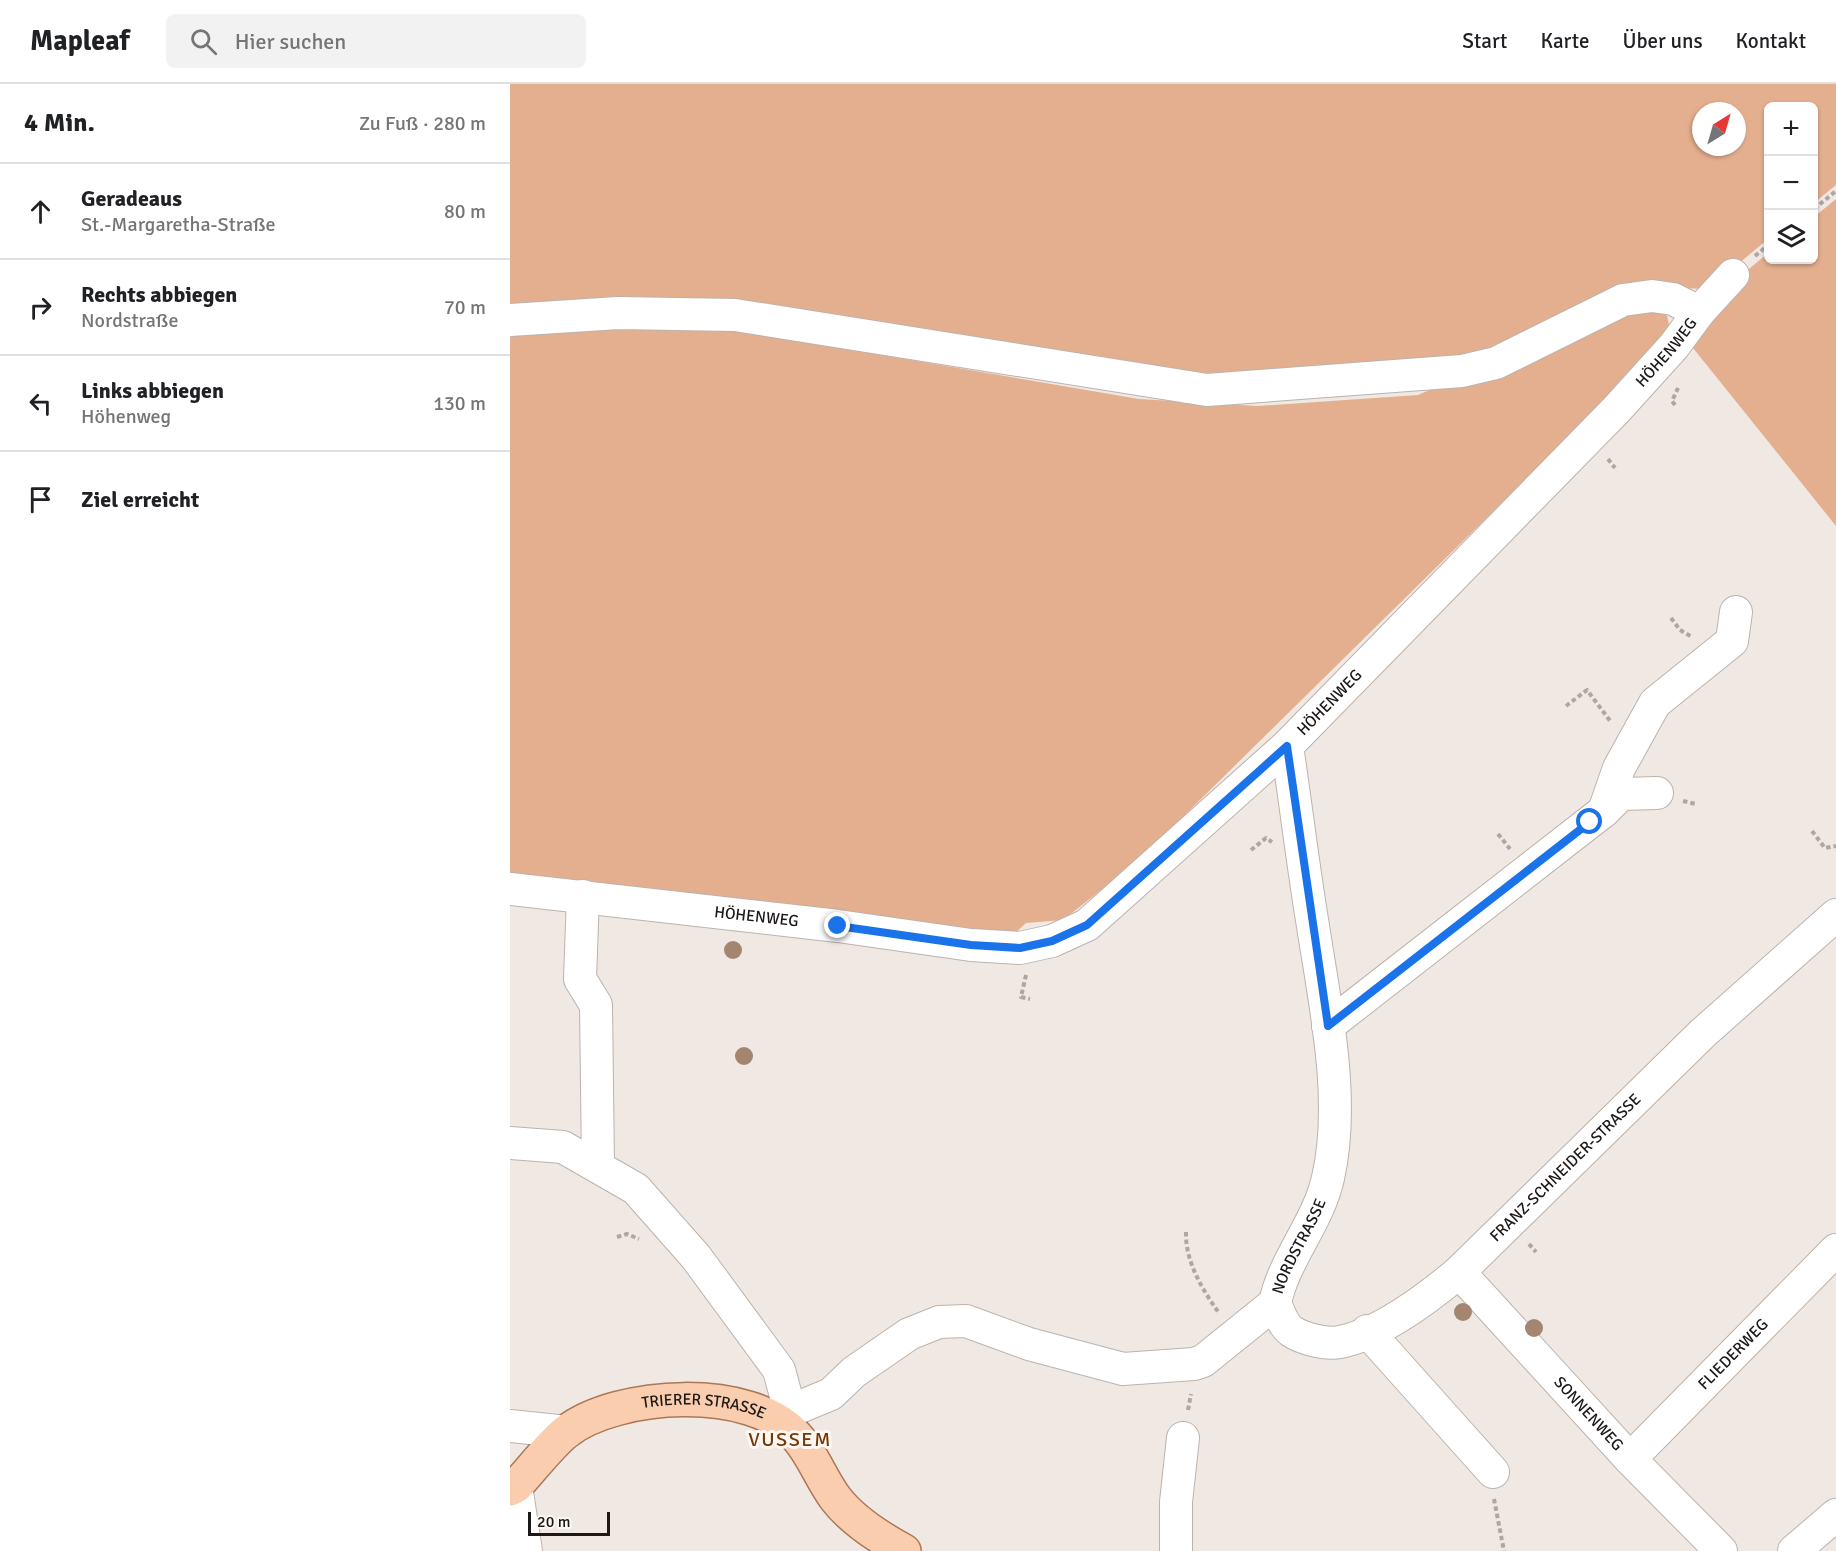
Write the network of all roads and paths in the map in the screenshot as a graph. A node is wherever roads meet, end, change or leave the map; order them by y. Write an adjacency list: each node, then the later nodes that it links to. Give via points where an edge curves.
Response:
1 (1836, 191): 2 (path)
2 (1818, 206)
3 (1733, 275): 4 (street, HÖHENWEG)
4 (1699, 312): 5 (street, via 1673,299 1652,296 1623,300 1496,363 1462,371 1207,390 735,315 618,313); 13 (street, HÖHENWEG, via 1612,415)
5 (510, 320)
6 (1682, 382): 7 (path, via 1671,401)
7 (1675, 405)
8 (1736, 612): 15 (street, via 1732,641 1655,703 1619,768)
9 (1671, 618): 10 (path, via 1680,630)
10 (1692, 636)
11 (1566, 706): 12 (path, via 1587,690)
12 (1615, 727)
13 (1287, 746): 23 (street, HÖHENWEG, via 1087,925 1030,946 971,945); 25 (street, NORDSTRASSE)
14 (1657, 793): 15 (street, via 1621,794)
15 (1604, 811): 25 (street)
16 (1812, 831): 19 (path, via 1825,848)
17 (1498, 834): 21 (path)
18 (1266, 837): 20 (path)
19 (1836, 846)
20 (1251, 850)
21 (1512, 851)
22 (510, 889): 23 (street, HÖHENWEG)
23 (582, 896): 27 (street, via 580,979 596,1005)
24 (1836, 915): 30 (street, FRANZ-SCHNEIDER-STRASSE, via 1703,1033)
25 (1328, 1026): 31 (street, NORDSTRASSE, via 1336,1120 1328,1180 1279,1284)
26 (510, 1143): 27 (street, via 562,1147)
27 (598, 1166): 34 (street, via 636,1189 696,1257 779,1370)
28 (1186, 1232): 32 (path, via 1185,1245 1196,1275)
29 (1836, 1250): 38 (street, FLIEDERWEG)
30 (1460, 1272): 33 (street, FRANZ-SCHNEIDER-STRASSE, via 1392,1320); 38 (street, SONNENWEG)
31 (1275, 1303): 33 (street, FRANZ-SCHNEIDER-STRASSE, via 1292,1331 1326,1343 1341,1342); 34 (street, NORDSTRASSE, via 1203,1361 1123,1369 1029,1344 966,1321 939,1322 909,1334 854,1372 831,1394)
32 (1215, 1308)
33 (1367, 1331): 39 (street)
34 (784, 1417): 36 (main road, TRIERER STRASSE, via 735,1404 667,1398 631,1405); 43 (main road, TRIERER STRASSE, via 836,1499 859,1521)
35 (510, 1426): 36 (street)
36 (567, 1432): 40 (main road, TRIERER STRASSE)
37 (1183, 1438): 44 (street, via 1176,1502)
38 (1630, 1459): 46 (street, SONNENWEG)
39 (1493, 1472): 45 (path, via 1490,1482)
40 (513, 1487): 42 (street)
41 (1836, 1515): 47 (street)
42 (526, 1551)
43 (904, 1551)
44 (1176, 1551)
45 (1504, 1551)
46 (1721, 1551)
47 (1794, 1551)

